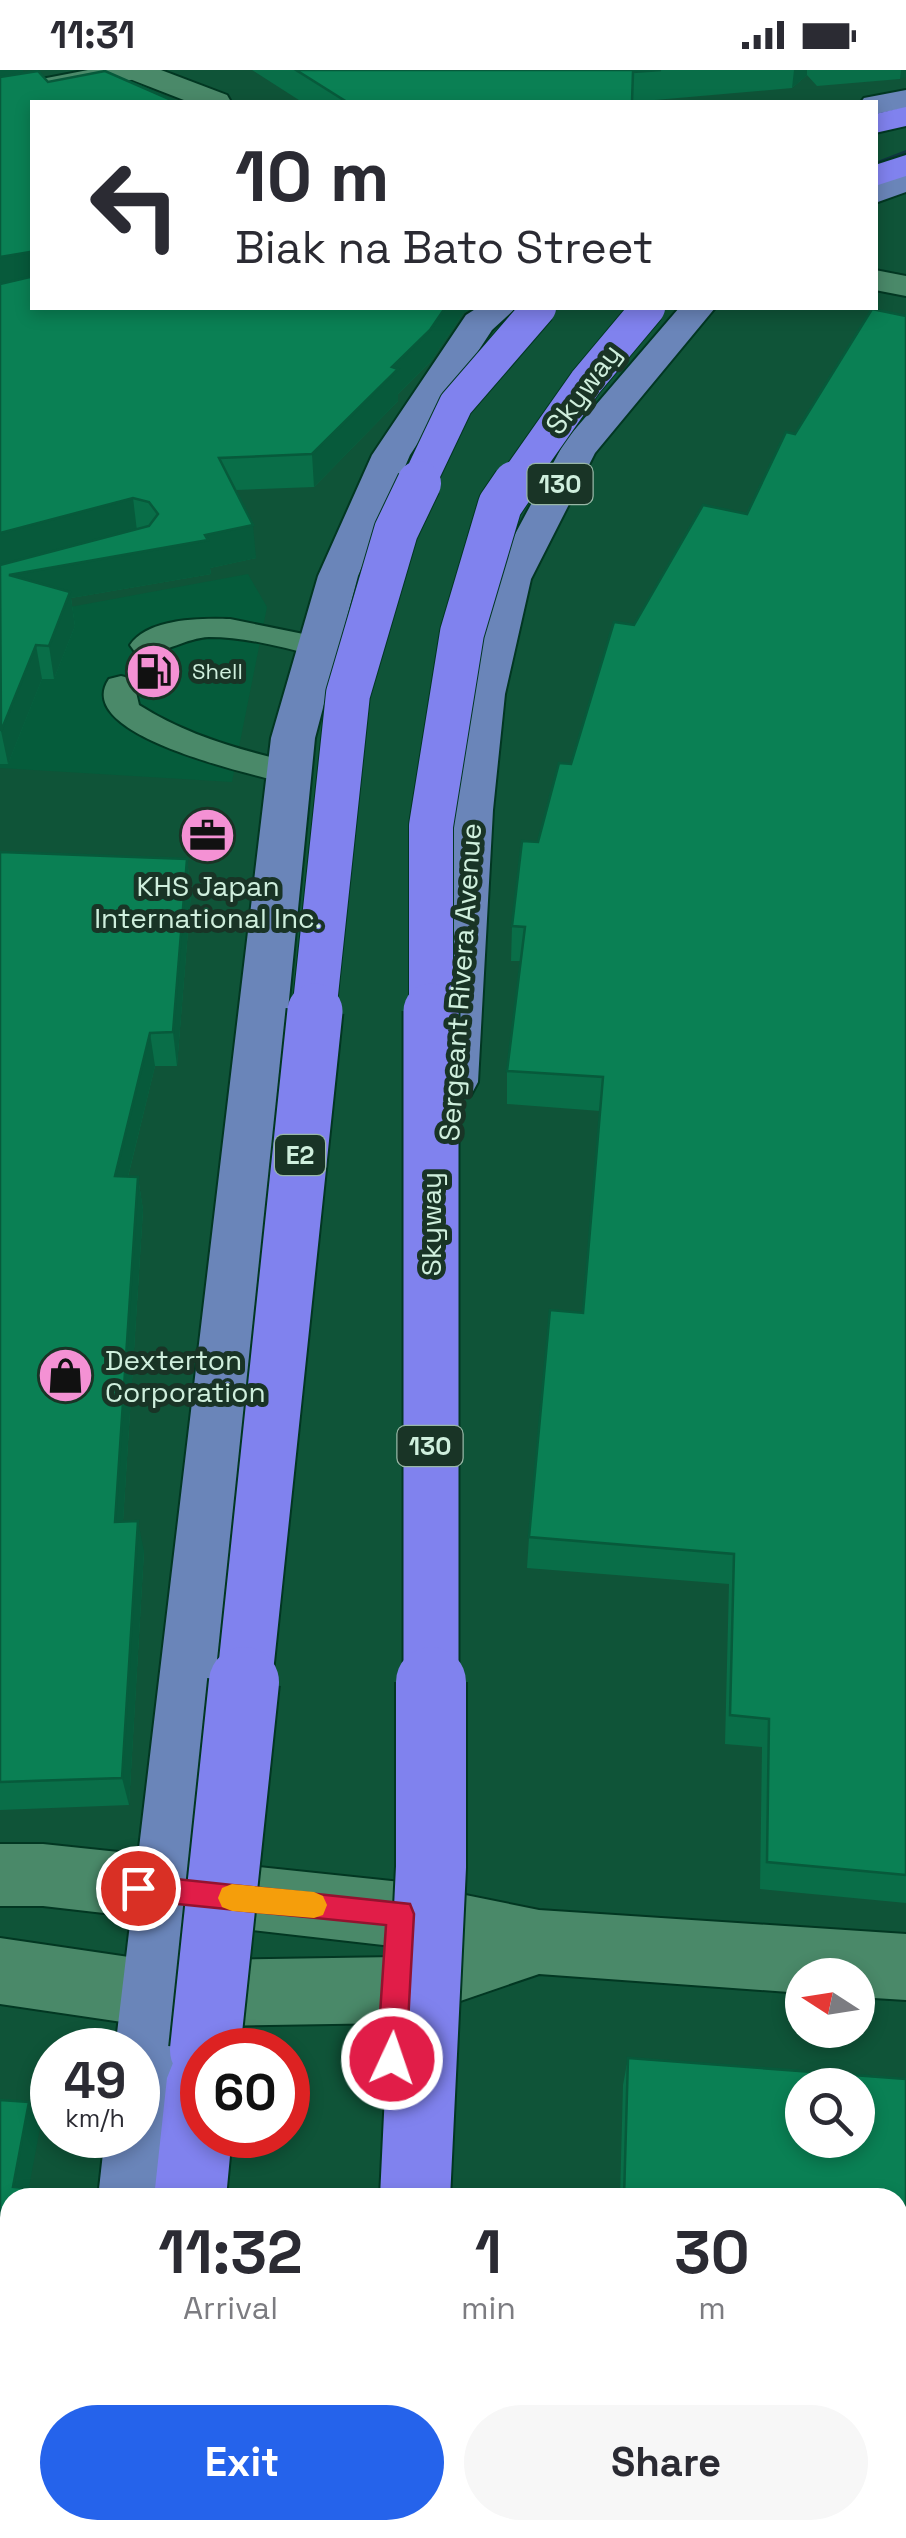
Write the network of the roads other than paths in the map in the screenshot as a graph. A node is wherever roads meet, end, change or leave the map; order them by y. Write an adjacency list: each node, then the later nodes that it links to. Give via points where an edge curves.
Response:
1 (134, 70): 2 (street); 4 (street)
2 (0, 96)
3 (906, 99): 5 (main road)
4 (211, 100)
5 (878, 104)
6 (906, 116): 7 (highway)
7 (878, 123)
8 (906, 164): 9 (highway)
9 (878, 175)
10 (906, 181): 11 (main road)
11 (878, 192)
12 (878, 281): 13 (street)
13 (906, 286)
14 (495, 310): 19 (main road, via 479,323 391,455 338,576)
15 (537, 310): 30 (highway, E2, bridge, via 456,404 396,531 348,694)
16 (646, 310): 35 (highway, Skyway, bridge, via 500,504 462,633 431,826 431,1867)
17 (695, 310): 24 (main road, Sergeant Rivera Avenue / 130, via 578,449 511,579 484,694 470,810)
18 (146, 646): 19 (lane, via 171,630 204,628)
19 (316, 646): 21 (main road)
20 (122, 686): 21 (lane, via 123,708 146,725)
21 (290, 773): 23 (main road)
22 (0, 1874): 23 (street)
23 (170, 1892): 24 (street); 29 (main road)
24 (400, 1914): 25 (street); 28 (main road, Sergeant Rivera Avenue / 130)
25 (539, 1942): 26 (street); 28 (street)
26 (906, 1967)
27 (0, 1971): 29 (street)
28 (396, 1990): 29 (street); 34 (main road, Sergeant Rivera Avenue / 130)
29 (156, 1994): 32 (main road)
30 (208, 2028)
31 (194, 2158): 33 (highway)
32 (135, 2188)
33 (191, 2188)
34 (384, 2188)
35 (416, 2188)

